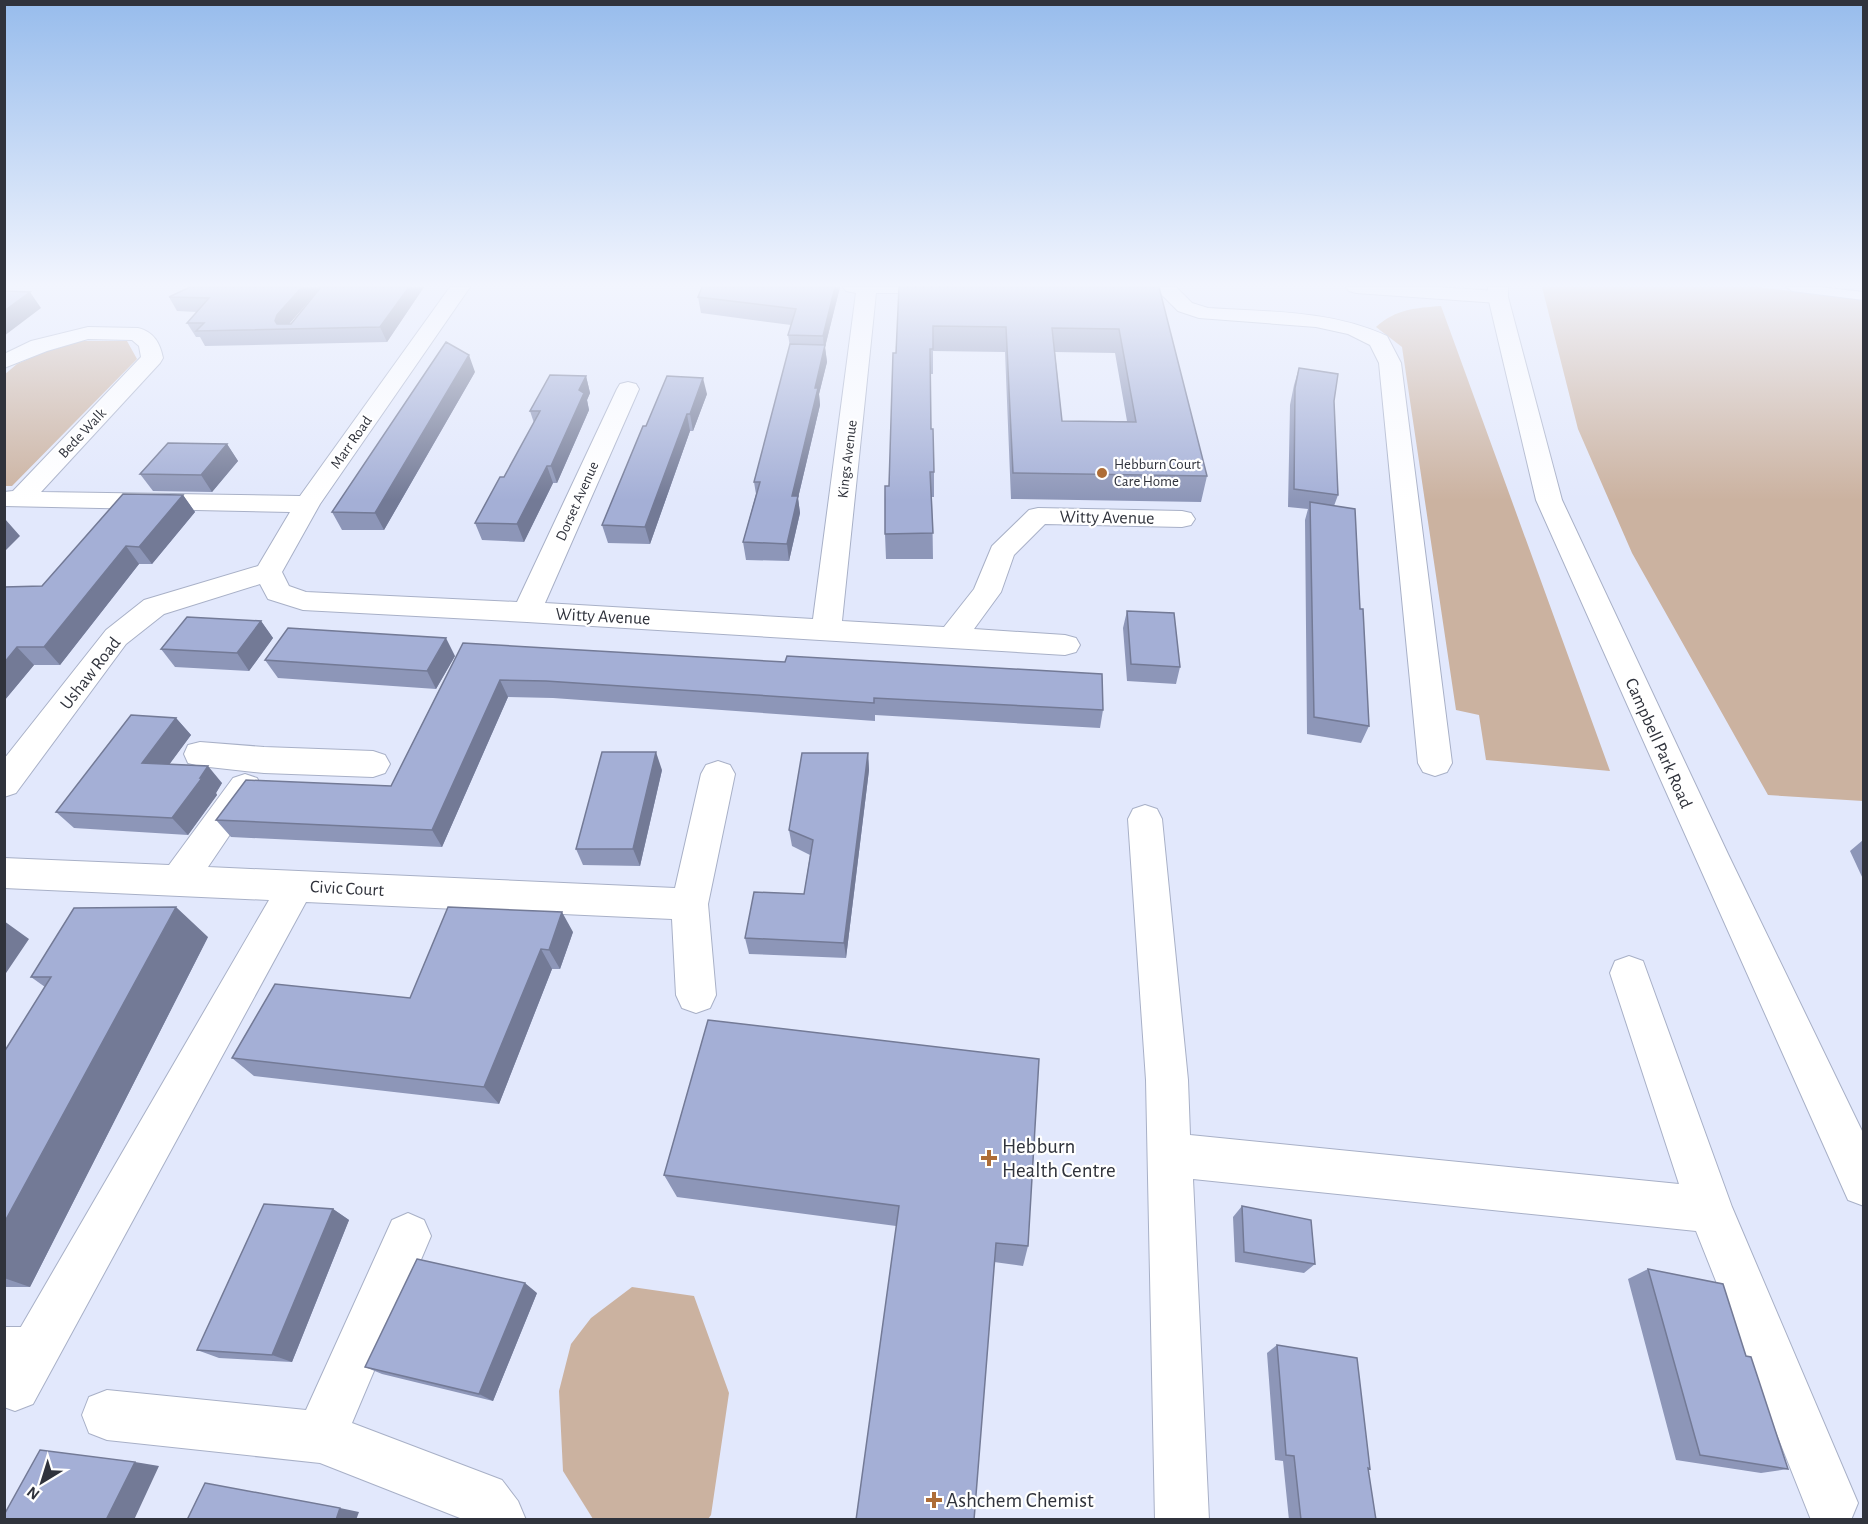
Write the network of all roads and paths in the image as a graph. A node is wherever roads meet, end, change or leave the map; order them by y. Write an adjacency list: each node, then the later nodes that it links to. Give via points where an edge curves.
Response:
1 (152, 358): 7 (street, Bede Walk)
2 (410, 358): 8 (street, Marr Road)
3 (853, 358): 12 (street, Kings Avenue)
4 (1388, 358): 17 (street)
5 (1514, 358): 29 (street, Campbell Park Road, via 1549,500)
6 (628, 389): 11 (street, Dorset Avenue)
7 (12, 499): 8 (street)
8 (308, 504): 10 (street, Marr Road)
9 (1182, 519): 13 (street, Witty Avenue, via 1038,516 1002,552 987,592)
10 (267, 572): 11 (street, Witty Avenue, via 278,592 303,601); 20 (street, Ushaw Road, via 154,607 116,637)
11 (527, 612): 12 (street, Witty Avenue)
12 (826, 629): 13 (street, Witty Avenue)
13 (952, 638): 14 (street, Witty Avenue)
14 (1065, 645)
15 (200, 754): 16 (street)
16 (264, 760): 18 (street); 23 (street)
17 (1435, 763)
18 (373, 764)
19 (718, 774): 25 (street)
20 (4, 784)
21 (1145, 819): 28 (street)
22 (4, 873): 23 (street, Civic Court)
23 (178, 881): 24 (street, Civic Court)
24 (296, 886): 25 (street, Civic Court); 32 (street)
25 (690, 904): 27 (street)
26 (1629, 973): 30 (street)
27 (696, 996)
28 (1170, 1155): 30 (street); 38 (street)
29 (1863, 1184)
30 (1710, 1210): 36 (street)
31 (408, 1236): 35 (street)
32 (22, 1343): 33 (street)
33 (15, 1386)
34 (107, 1415): 35 (street)
35 (320, 1437): 37 (street, via 483,1499)
36 (1831, 1503)
37 (499, 1520)
38 (1182, 1520)

